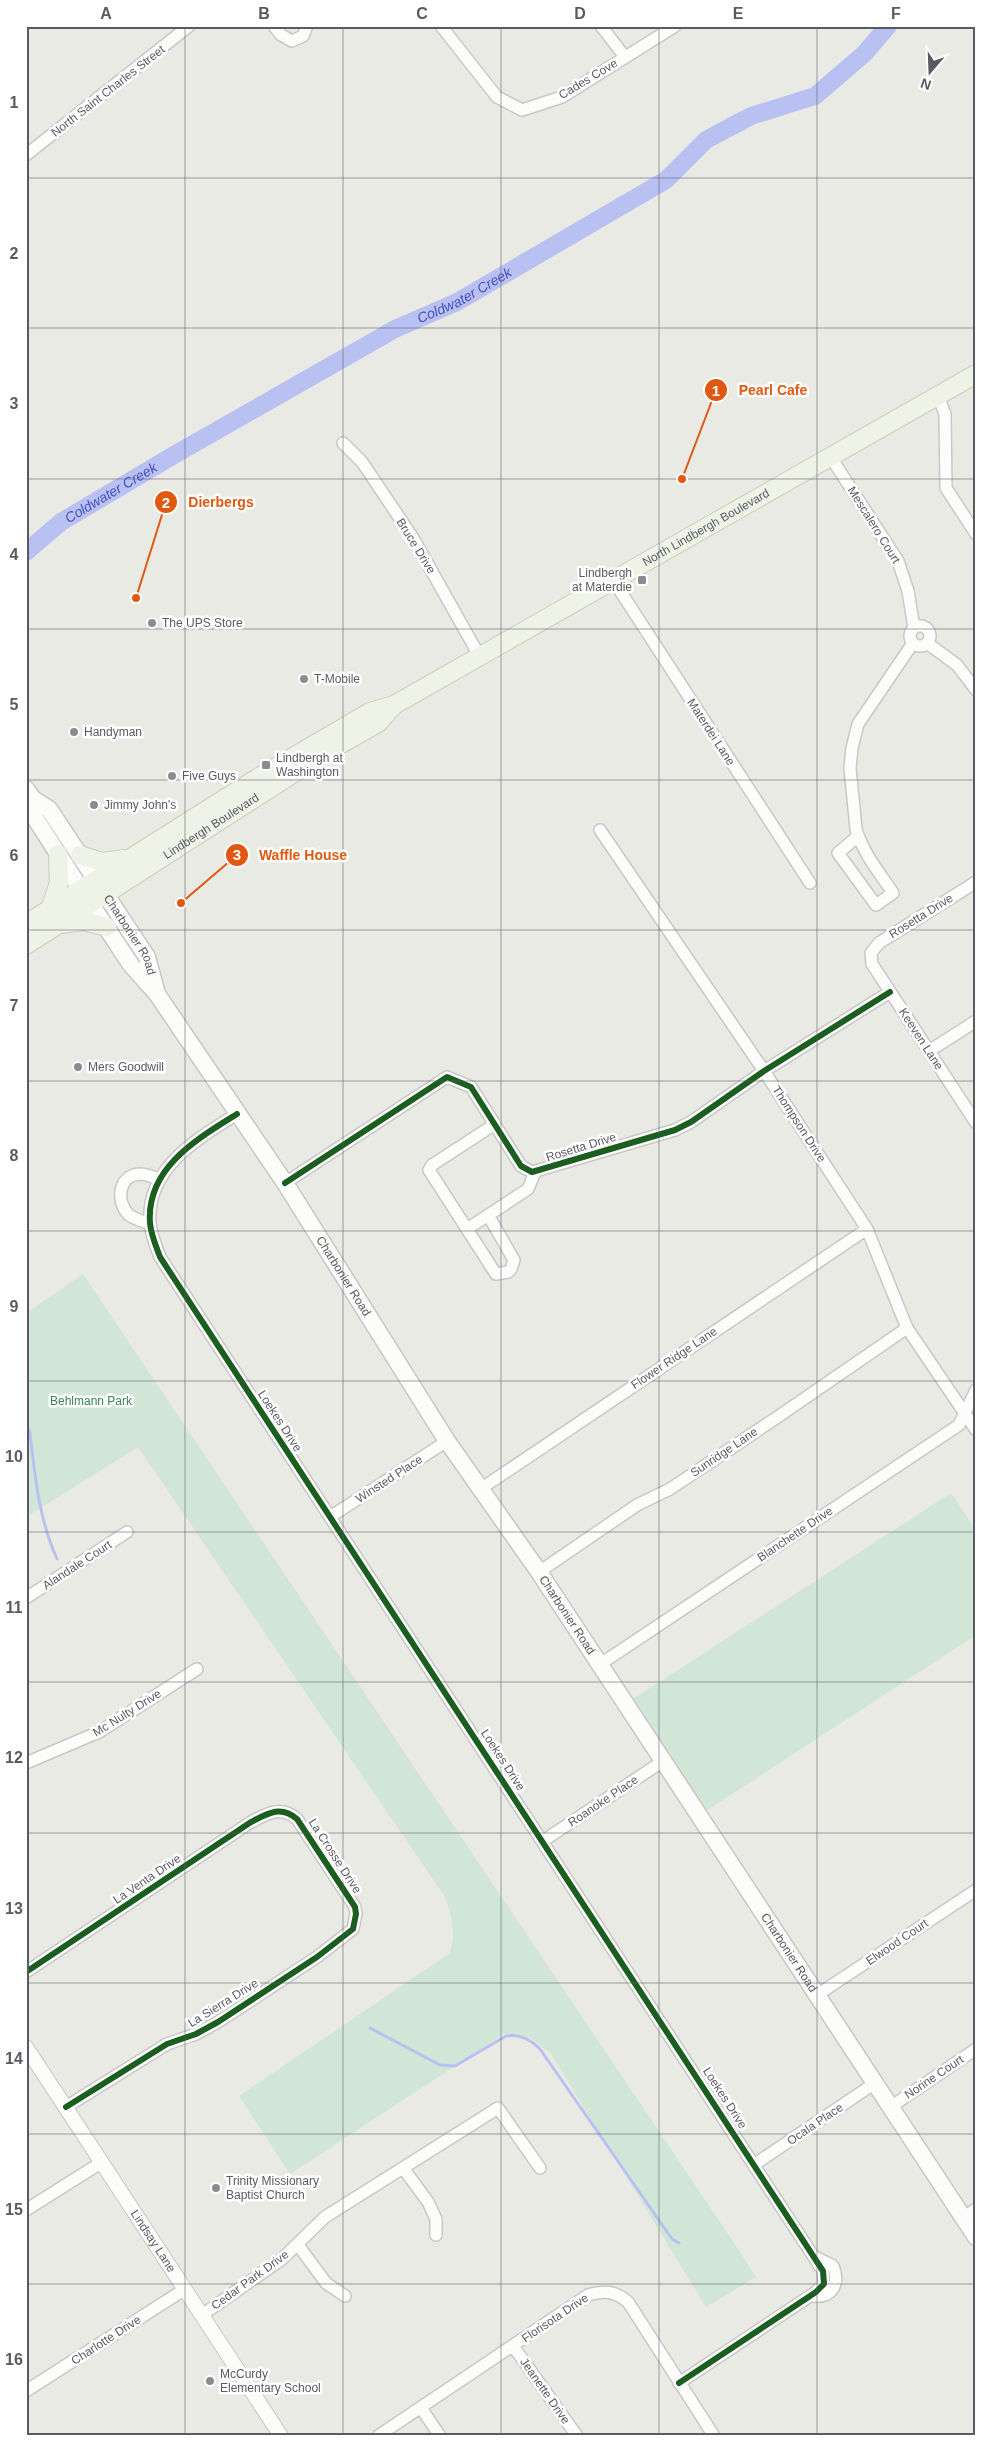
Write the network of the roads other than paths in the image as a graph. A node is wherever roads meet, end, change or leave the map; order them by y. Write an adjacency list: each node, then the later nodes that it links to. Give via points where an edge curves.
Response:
1 (189, 26): 8 (street, North Saint Charles Street)
2 (274, 26): 3 (street, via 280,35 292,41 303,36)
3 (307, 26)
4 (441, 26): 7 (street, Cades Cove, via 497,97 522,110 562,97)
5 (601, 26): 7 (street)
6 (675, 26): 7 (street, Cades Cove)
7 (625, 57)
8 (26, 155)
9 (976, 374): 10 (main road, North Lindbergh Boulevard)
10 (938, 396): 12 (main road, North Lindbergh Boulevard); 13 (street, via 945,414 946,488)
11 (342, 443): 18 (street, Bruce Drive, via 362,462 413,538)
12 (830, 456): 14 (main road, North Lindbergh Boulevard); 15 (street, Mescalero Court, via 898,561 908,591)
13 (976, 534)
14 (613, 580): 18 (main road, North Lindbergh Boulevard); 29 (street, Materdei Lane)
15 (914, 628): 16 (street, Mescalero Court, via 910,634); 17 (street, via 920,626 928,631)
16 (913, 643): 17 (street, via 918,646); 24 (street, via 858,724 850,768)
17 (927, 643): 20 (street, via 957,665)
18 (480, 657): 19 (main road, North Lindbergh Boulevard)
19 (435, 682): 21 (main road, Lindbergh Boulevard)
20 (976, 690)
21 (394, 705): 27 (main road, Lindbergh Boulevard, via 362,716); 31 (main road, Lindbergh Boulevard, via 378,723)
22 (30, 794): 25 (main road, via 35,818); 26 (main road, via 49,809)
23 (600, 830): 42 (street, Thompson Drive)
24 (858, 836): 24 (street, via 860,846 893,892 876,906 838,853)
25 (58, 854): 30 (main road); 32 (main road, via 59,882)
26 (80, 855): 27 (main road, via 102,862); 30 (main road)
27 (130, 858): 30 (main road, Lindbergh Boulevard)
28 (976, 882): 37 (street, Rosetta Drive, via 878,942)
29 (810, 883)
30 (88, 884): 31 (main road, Charbonier Road); 32 (main road, Lindbergh Boulevard)
31 (98, 899): 34 (main road, Lindbergh Boulevard); 35 (main road, Charbonier Road); 39 (main road, Charbonier Road, via 147,957)
32 (50, 909): 33 (main road, Lindbergh Boulevard)
33 (26, 924)
34 (59, 924): 35 (main road, via 84,921); 36 (main road, Lindbergh Boulevard)
35 (107, 927): 39 (main road, Charbonier Road, via 131,965)
36 (26, 945)
37 (870, 953): 38 (street, Keeven Lane, via 872,964)
38 (890, 992): 41 (street, Keeven Lane); 42 (street, Rosetta Drive)
39 (157, 994): 43 (main road, Charbonier Road)
40 (976, 1021): 41 (street)
41 (929, 1051): 44 (street, Keeven Lane)
42 (764, 1071): 46 (street, Rosetta Drive, via 675,1130); 52 (street, Thompson Drive)
43 (237, 1114): 47 (street, Loekes Drive, via 179,1153); 48 (main road, Charbonier Road)
44 (976, 1123)
45 (495, 1124): 46 (street, Rosetta Drive, via 522,1166); 48 (street, Rosetta Drive, via 472,1087 448,1077); 51 (street, via 429,1170)
46 (535, 1172): 49 (street, via 528,1189)
47 (159, 1179): 50 (street, Loekes Drive); 50 (street, via 139,1174 129,1177 121,1190 122,1206 129,1216)
48 (284, 1182): 57 (main road, Charbonier Road)
49 (488, 1214): 51 (street); 51 (street, via 514,1260 508,1272 496,1274)
50 (150, 1224): 59 (street, Loekes Drive, via 160,1257)
51 (467, 1229)
52 (867, 1229): 53 (street, Thompson Drive); 58 (street, Flower Ridge Lane)
53 (907, 1328): 55 (street, Thompson Drive); 61 (street, Sunridge Lane, via 670,1489 637,1506)
54 (976, 1390): 55 (street, Blanchette Drive)
55 (964, 1412): 56 (street, Thompson Drive); 63 (street, Blanchette Drive, via 959,1425)
56 (976, 1430)
57 (447, 1441): 58 (main road, Charbonier Road); 59 (street, Winsted Place)
58 (482, 1488): 61 (main road, Charbonier Road)
59 (330, 1517): 68 (street, Loekes Drive)
60 (127, 1532): 62 (street, Alandale Court)
61 (539, 1572): 63 (main road, Charbonier Road)
62 (26, 1598)
63 (599, 1665): 65 (main road, Charbonier Road)
64 (197, 1669): 66 (street, Mc Nulty Drive, via 99,1732)
65 (663, 1761): 68 (street, Roanoke Place); 72 (main road, Charbonier Road)
66 (26, 1763)
67 (283, 1810): 70 (street, La Crosse Drive, via 297,1819 355,1907); 71 (street, La Venta Drive, via 251,1822)
68 (543, 1841): 79 (street, Loekes Drive)
69 (976, 1890): 72 (street, Elwood Court)
70 (356, 1921): 77 (street, La Sierra Drive, via 347,1936 218,2022 167,2044)
71 (26, 1972)
72 (817, 1995): 75 (main road, Charbonier Road)
73 (26, 2047): 77 (street, Lindsay Lane)
74 (976, 2049): 76 (street, Norine Court)
75 (875, 2084): 76 (main road, Charbonier Road); 79 (street, Ocala Place)
76 (892, 2106): 83 (main road, Charbonier Road)
77 (66, 2107): 78 (street, Lindsay Lane)
78 (102, 2162): 82 (street); 87 (street, Lindsay Lane)
79 (755, 2164): 91 (street, Loekes Drive, via 825,2278 821,2288 811,2296)
80 (403, 2168): 81 (street, Cedar Park Drive, via 498,2108); 84 (street, via 436,2218); 86 (street, Cedar Park Drive, via 326,2217)
81 (540, 2168)
82 (26, 2210)
83 (970, 2213): 85 (main road, Charbonier Road)
84 (436, 2235)
85 (976, 2236)
86 (298, 2245): 88 (street, Cedar Park Drive, via 326,2283); 89 (street, Cedar Park Drive)
87 (185, 2289): 89 (street, Lindsay Lane); 92 (street, Charlotte Drive)
88 (345, 2296)
89 (202, 2315): 94 (street, Lindsay Lane)
90 (514, 2346): 91 (street, Florisota Drive, via 588,2295 606,2290 628,2302); 93 (street, Florisota Drive); 97 (street, Jeanette Drive)
91 (679, 2383): 98 (street, Florisota Drive)
92 (26, 2391)
93 (421, 2408): 95 (street, Florisota Drive); 96 (street)
94 (281, 2436)
95 (378, 2436)
96 (440, 2436)
97 (577, 2436)
98 (714, 2436)

